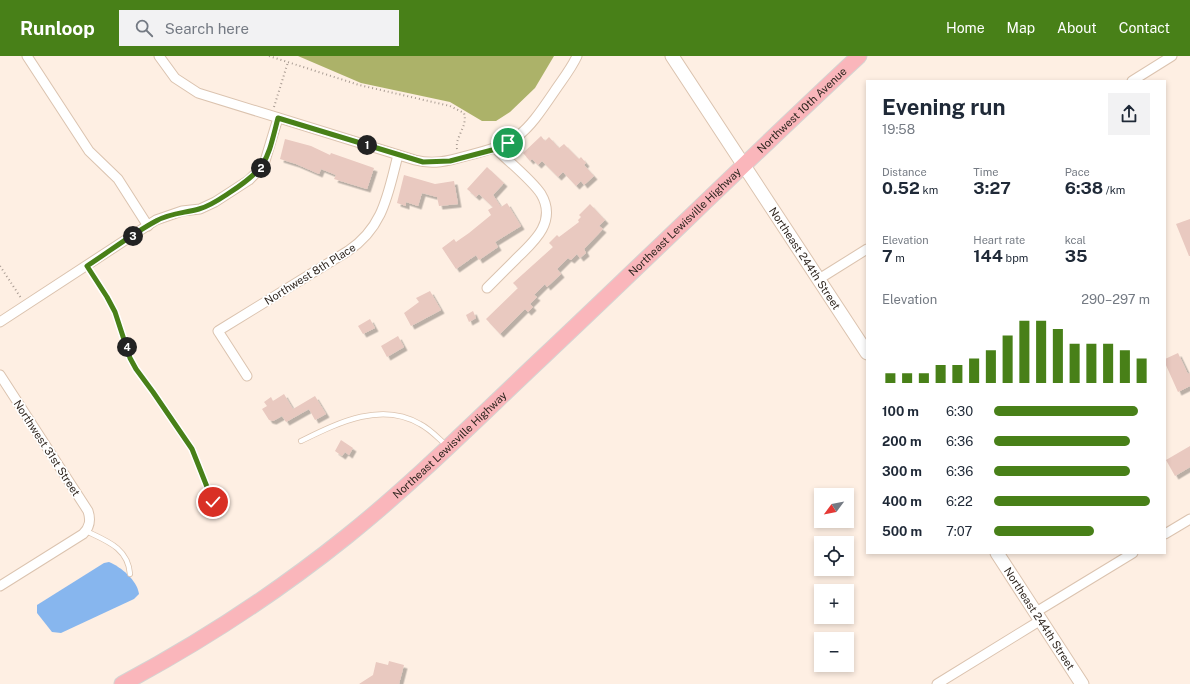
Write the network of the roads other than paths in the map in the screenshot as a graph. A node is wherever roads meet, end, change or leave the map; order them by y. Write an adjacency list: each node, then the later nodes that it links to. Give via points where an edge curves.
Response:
1 (27, 56): 12 (street, via 89,152 118,179)
2 (159, 56): 8 (street, via 175,78 189,89)
3 (577, 56): 9 (street, via 529,127 517,138)
4 (672, 56): 11 (street, Northeast 244th Street)
5 (859, 56): 11 (main road, Northwest 10th Avenue)
6 (1172, 56): 7 (street)
7 (1134, 80)
8 (274, 116): 10 (street); 12 (street, via 265,161 249,180 205,206 170,215)
9 (496, 149): 10 (street, via 432,163); 15 (street, via 536,188 544,199 547,212 545,226 538,238)
10 (398, 155): 19 (street, Northwest 8th Place, via 381,214 364,238 348,251 218,331)
11 (743, 164): 14 (street, Northeast 244th Street); 21 (main road, Northeast Lewisville Highway)
12 (148, 226): 16 (street)
13 (866, 250): 14 (street)
14 (819, 279): 17 (street, Northeast 244th Street)
15 (487, 288)
16 (0, 322)
17 (866, 351)
18 (0, 375): 23 (street, Northwest 31st Street, via 88,511)
19 (247, 376)
20 (302, 441): 21 (lane, via 337,424 363,416 386,413 422,424)
21 (448, 446): 30 (main road, Northeast Lewisville Highway, via 364,523 283,585 180,652)
22 (1190, 518): 24 (street)
23 (88, 527): 27 (lane, via 115,544 130,567); 28 (street)
24 (1166, 533)
25 (999, 554): 29 (street, Northeast 244th Street)
26 (1131, 554): 29 (street)
27 (130, 574)
28 (0, 586)
29 (1038, 616): 31 (street); 32 (street, Northeast 244th Street)
30 (122, 684)
31 (937, 684)
32 (1082, 684)

